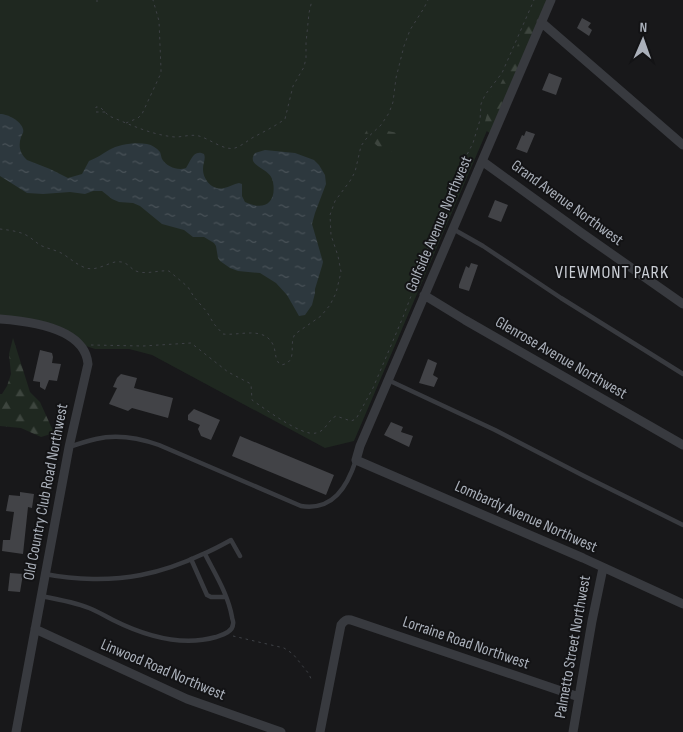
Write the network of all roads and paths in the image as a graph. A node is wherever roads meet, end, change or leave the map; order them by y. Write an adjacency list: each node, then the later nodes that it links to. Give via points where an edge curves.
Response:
1 (153, 0): 8 (path, via 160,30 161,73 142,114)
2 (312, 0): 8 (path, via 304,67 293,86 285,118 278,124 230,148 199,136 173,136)
3 (428, 0): 11 (path, via 404,46 389,113 361,146 353,176 332,208 330,227 341,272 336,293 321,316 295,334 291,360 286,364 277,362 267,337 253,333 223,334 188,286 169,271 140,272 119,262 90,269 26,235)
4 (534, 0): 16 (path, via 502,72 481,104 473,143 439,212 403,317 356,419 351,421 336,416 315,434 298,429 252,400 251,384 228,372 191,344)
5 (551, 0): 6 (street, Golfside Avenue Northwest)
6 (541, 22): 9 (street); 10 (street, Golfside Avenue Northwest)
7 (105, 112): 8 (path)
8 (125, 123)
9 (683, 145)
10 (482, 161): 12 (street, Golfside Avenue Northwest); 14 (street, Grand Avenue Northwest)
11 (0, 229)
12 (453, 229): 13 (street, Golfside Avenue Northwest); 17 (lane)
13 (424, 295): 18 (street, Golfside Avenue Northwest); 19 (street, Glenrose Avenue Northwest)
14 (683, 304)
15 (0, 320): 20 (street, Old Country Club Road Northwest, via 56,330 77,342 85,351 88,364)
16 (87, 344)
17 (683, 374)
18 (388, 380): 21 (street, Golfside Avenue Northwest); 22 (lane)
19 (683, 445)
20 (70, 447): 21 (lane, via 111,437 145,440 310,507 334,499 349,479); 27 (street, Old Country Club Road Northwest)
21 (356, 460): 26 (street, Lombardy Avenue Northwest)
22 (683, 525)
23 (204, 554): 24 (lane, via 231,540); 25 (lane); 29 (lane)
24 (240, 556)
25 (191, 559): 27 (lane, via 156,571 124,577 82,579); 29 (lane, via 207,594)
26 (603, 568): 30 (street, Lombardy Avenue Northwest); 34 (street, Palmetto Street Northwest)
27 (45, 574): 28 (street, Old Country Club Road Northwest)
28 (41, 596): 31 (street, Old Country Club Road Northwest); 32 (lane, via 90,608 134,630 162,638 192,641)
29 (226, 597): 32 (lane, via 234,624)
30 (683, 604)
31 (35, 629): 35 (street, Old Country Club Road Northwest); 36 (street, Linwood Road Northwest, via 187,699)
32 (224, 635): 33 (path, via 284,648 293,654)
33 (311, 678)
34 (579, 697): 37 (street, Lorraine Road Northwest, via 347,620 341,625); 38 (street, Palmetto Street Northwest)
35 (16, 732)
36 (281, 732)
37 (320, 732)
38 (573, 732)

